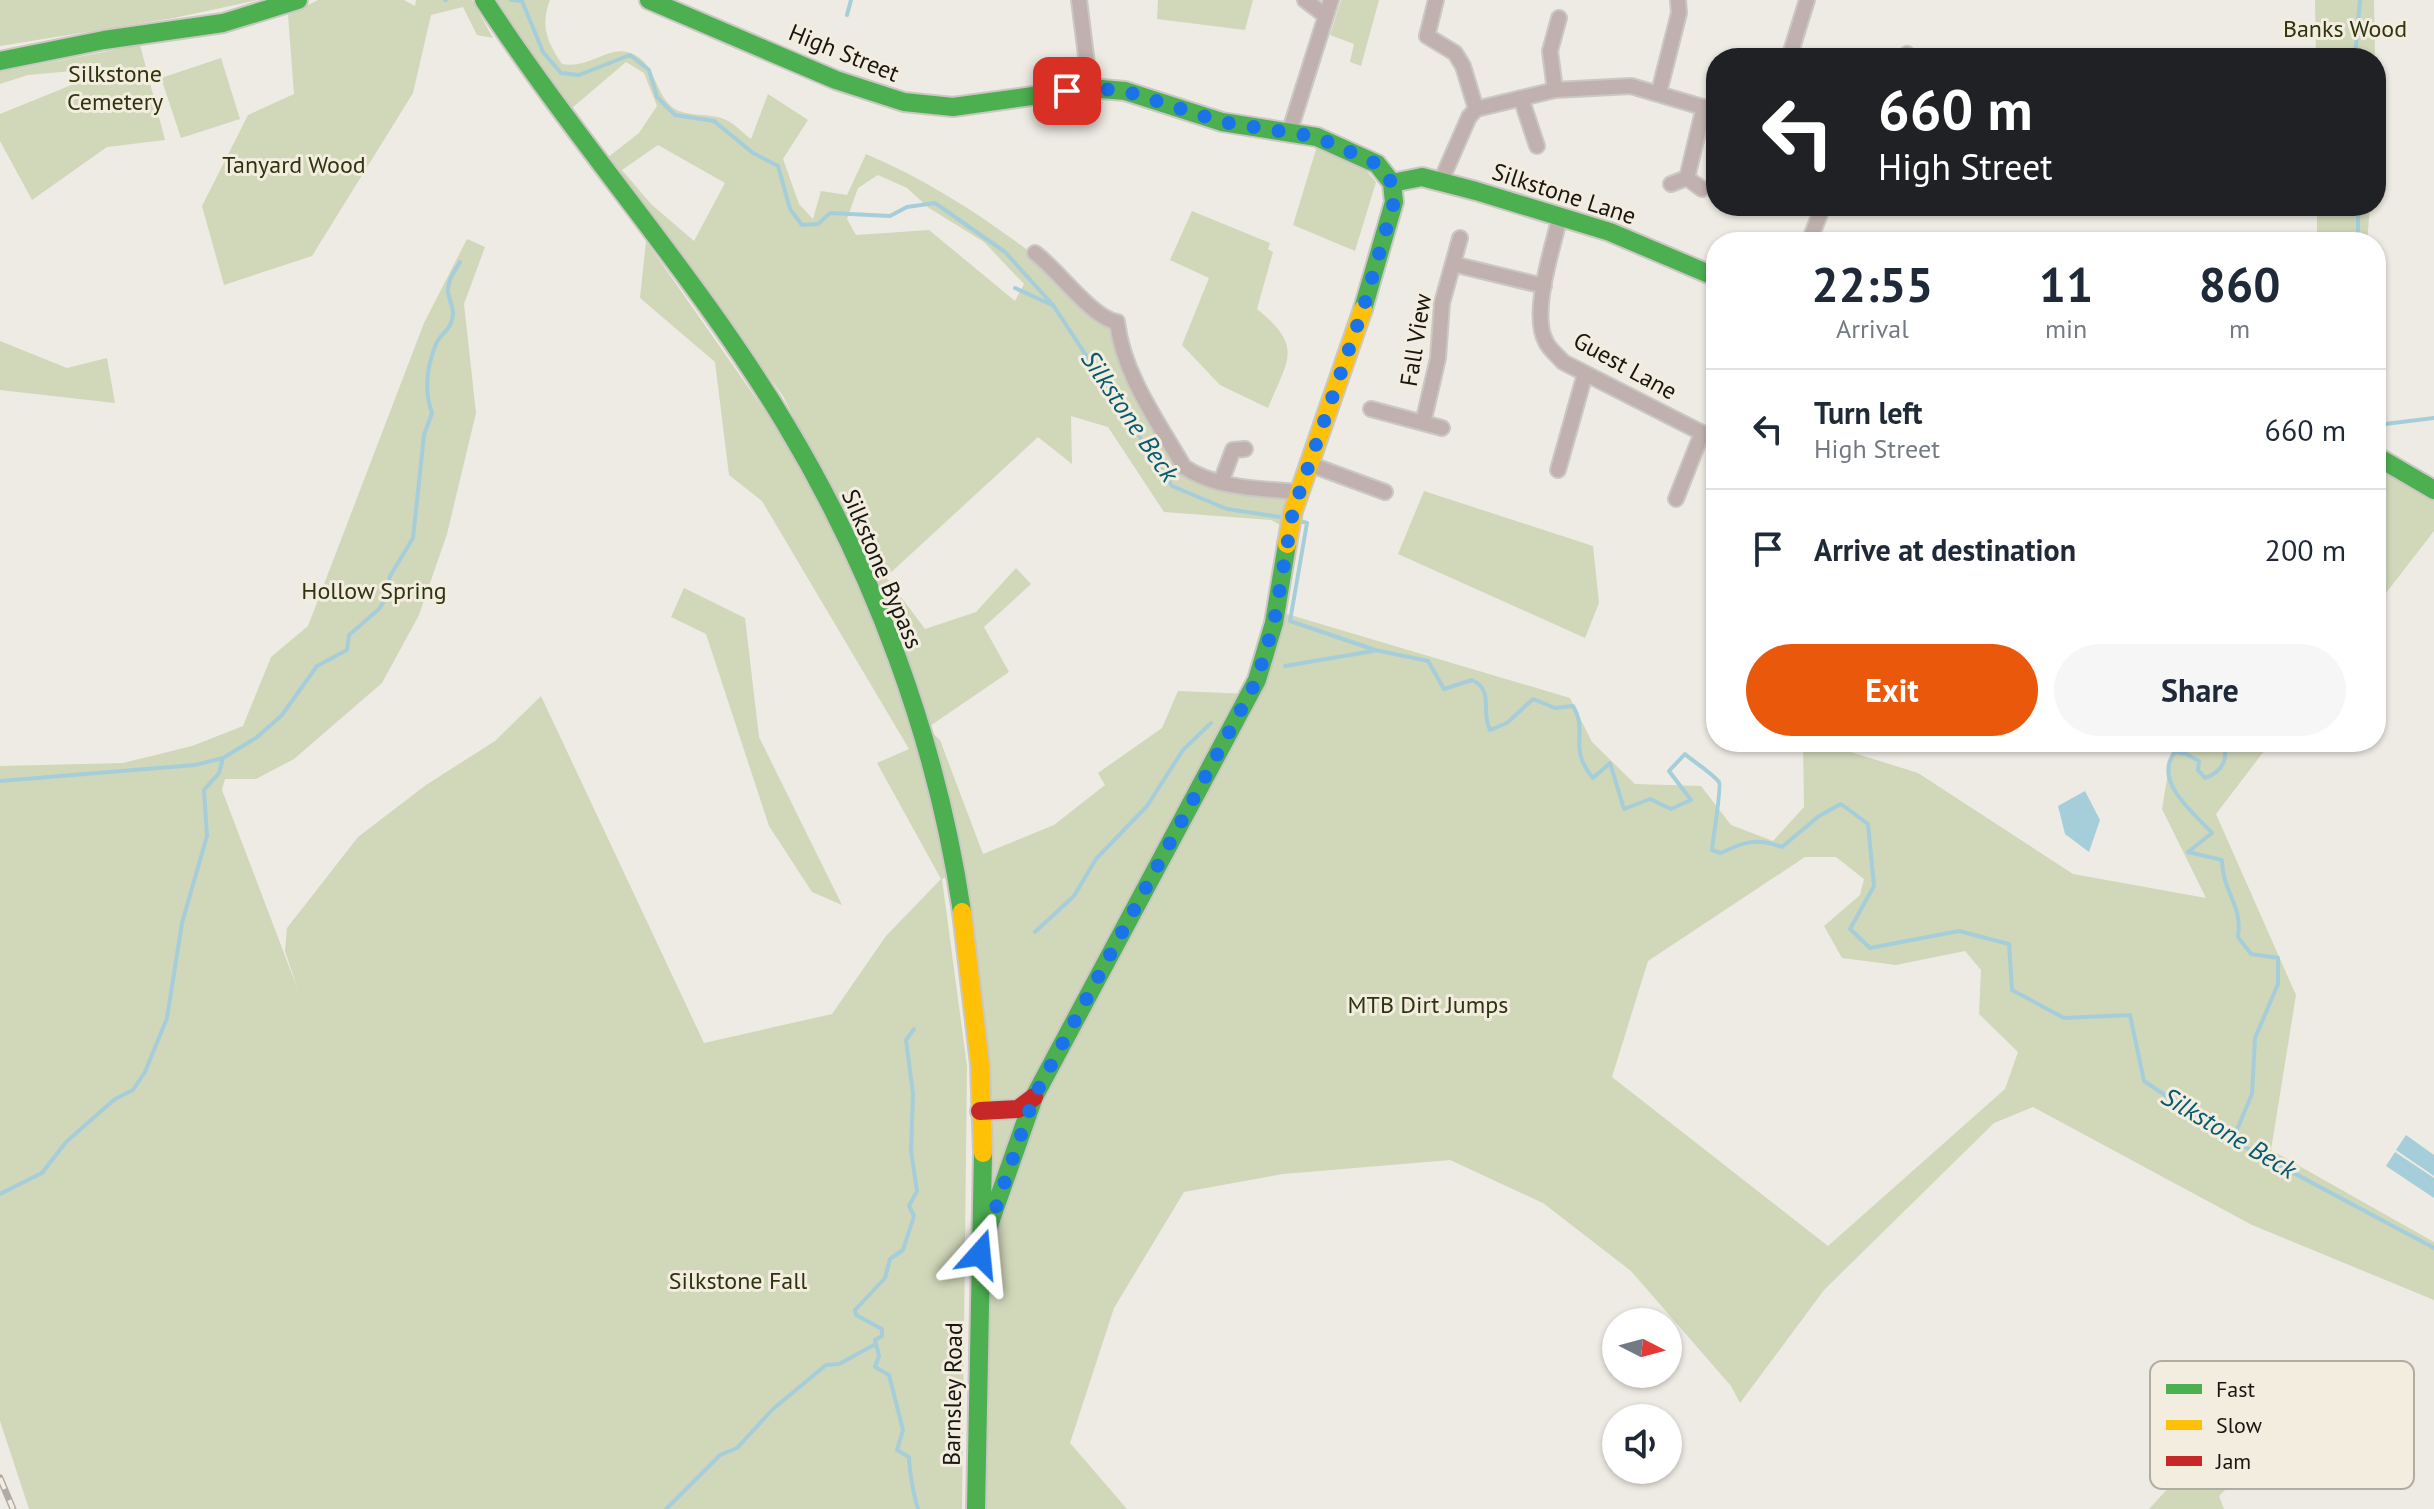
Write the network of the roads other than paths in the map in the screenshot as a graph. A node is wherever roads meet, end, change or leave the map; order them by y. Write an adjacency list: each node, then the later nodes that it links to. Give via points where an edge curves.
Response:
1 (484, 0): 50 (main road, Silkstone Bypass, via 779,414 866,583 915,714 939,799 960,901 980,1064)
2 (649, 0): 14 (main road, High Street, via 836,80 904,102 953,107)
3 (1079, 0): 14 (street)
4 (1305, 0): 10 (street)
5 (1331, 0): 10 (street)
6 (1436, 0): 19 (street, via 1427,36 1455,53)
7 (1678, 0): 16 (street)
8 (1807, 0): 12 (street)
9 (293, 2): 13 (main road, via 210,26)
10 (1326, 16): 21 (street)
11 (1570, 37): 15 (street, via 1557,25 1549,59)
12 (1792, 48)
13 (0, 61)
14 (1090, 88): 21 (main road, High Street, via 1125,91 1222,122)
15 (1555, 90): 16 (street, via 1631,86); 17 (street)
16 (1659, 92): 18 (street)
17 (1521, 98): 19 (street); 22 (street)
18 (1706, 108)
19 (1476, 109): 24 (street)
20 (1706, 121): 23 (street)
21 (1290, 130): 25 (main road, High Street, via 1377,164)
22 (1537, 146)
23 (1687, 178): 26 (street); 27 (street)
24 (1441, 181): 25 (main road, Silkstone Lane, via 1422,177); 28 (main road, Silkstone Lane)
25 (1392, 183): 43 (main road, Barnsley Road, via 1394,202 1364,306)
26 (1671, 184)
27 (1702, 189)
28 (1560, 216): 32 (main road, Silkstone Lane); 33 (street, Guest Lane)
29 (1460, 238): 31 (street, Fall View)
30 (1035, 253): 44 (street, via 1058,270 1102,319 1120,317 1119,343 1184,467)
31 (1453, 264): 33 (street, Fall View); 36 (street, Fall View)
32 (1706, 273)
33 (1544, 286): 34 (street, Guest Lane, via 1540,321 1545,342 1563,362)
34 (1585, 374): 38 (street, Guest Lane); 41 (street)
35 (1371, 409): 36 (street, Fall View)
36 (1423, 423): 37 (street, Fall View)
37 (1442, 428)
38 (1702, 433): 39 (street, Guest Lane); 48 (street)
39 (1706, 435)
40 (1234, 449): 44 (street)
41 (1565, 462)
42 (2386, 462): 45 (main road)
43 (1309, 464): 46 (main road, Barnsley Road); 47 (street)
44 (1221, 482): 46 (street)
45 (2434, 490)
46 (1300, 492): 49 (main road, Barnsley Road, via 1257,680)
47 (1385, 492)
48 (1684, 492)
49 (1034, 1097): 50 (main road, via 1018,1109); 51 (main road, Barnsley Road)
50 (980, 1111): 51 (main road, Silkstone Bypass)
51 (980, 1254): 52 (main road, Barnsley Road)
52 (976, 1509)

